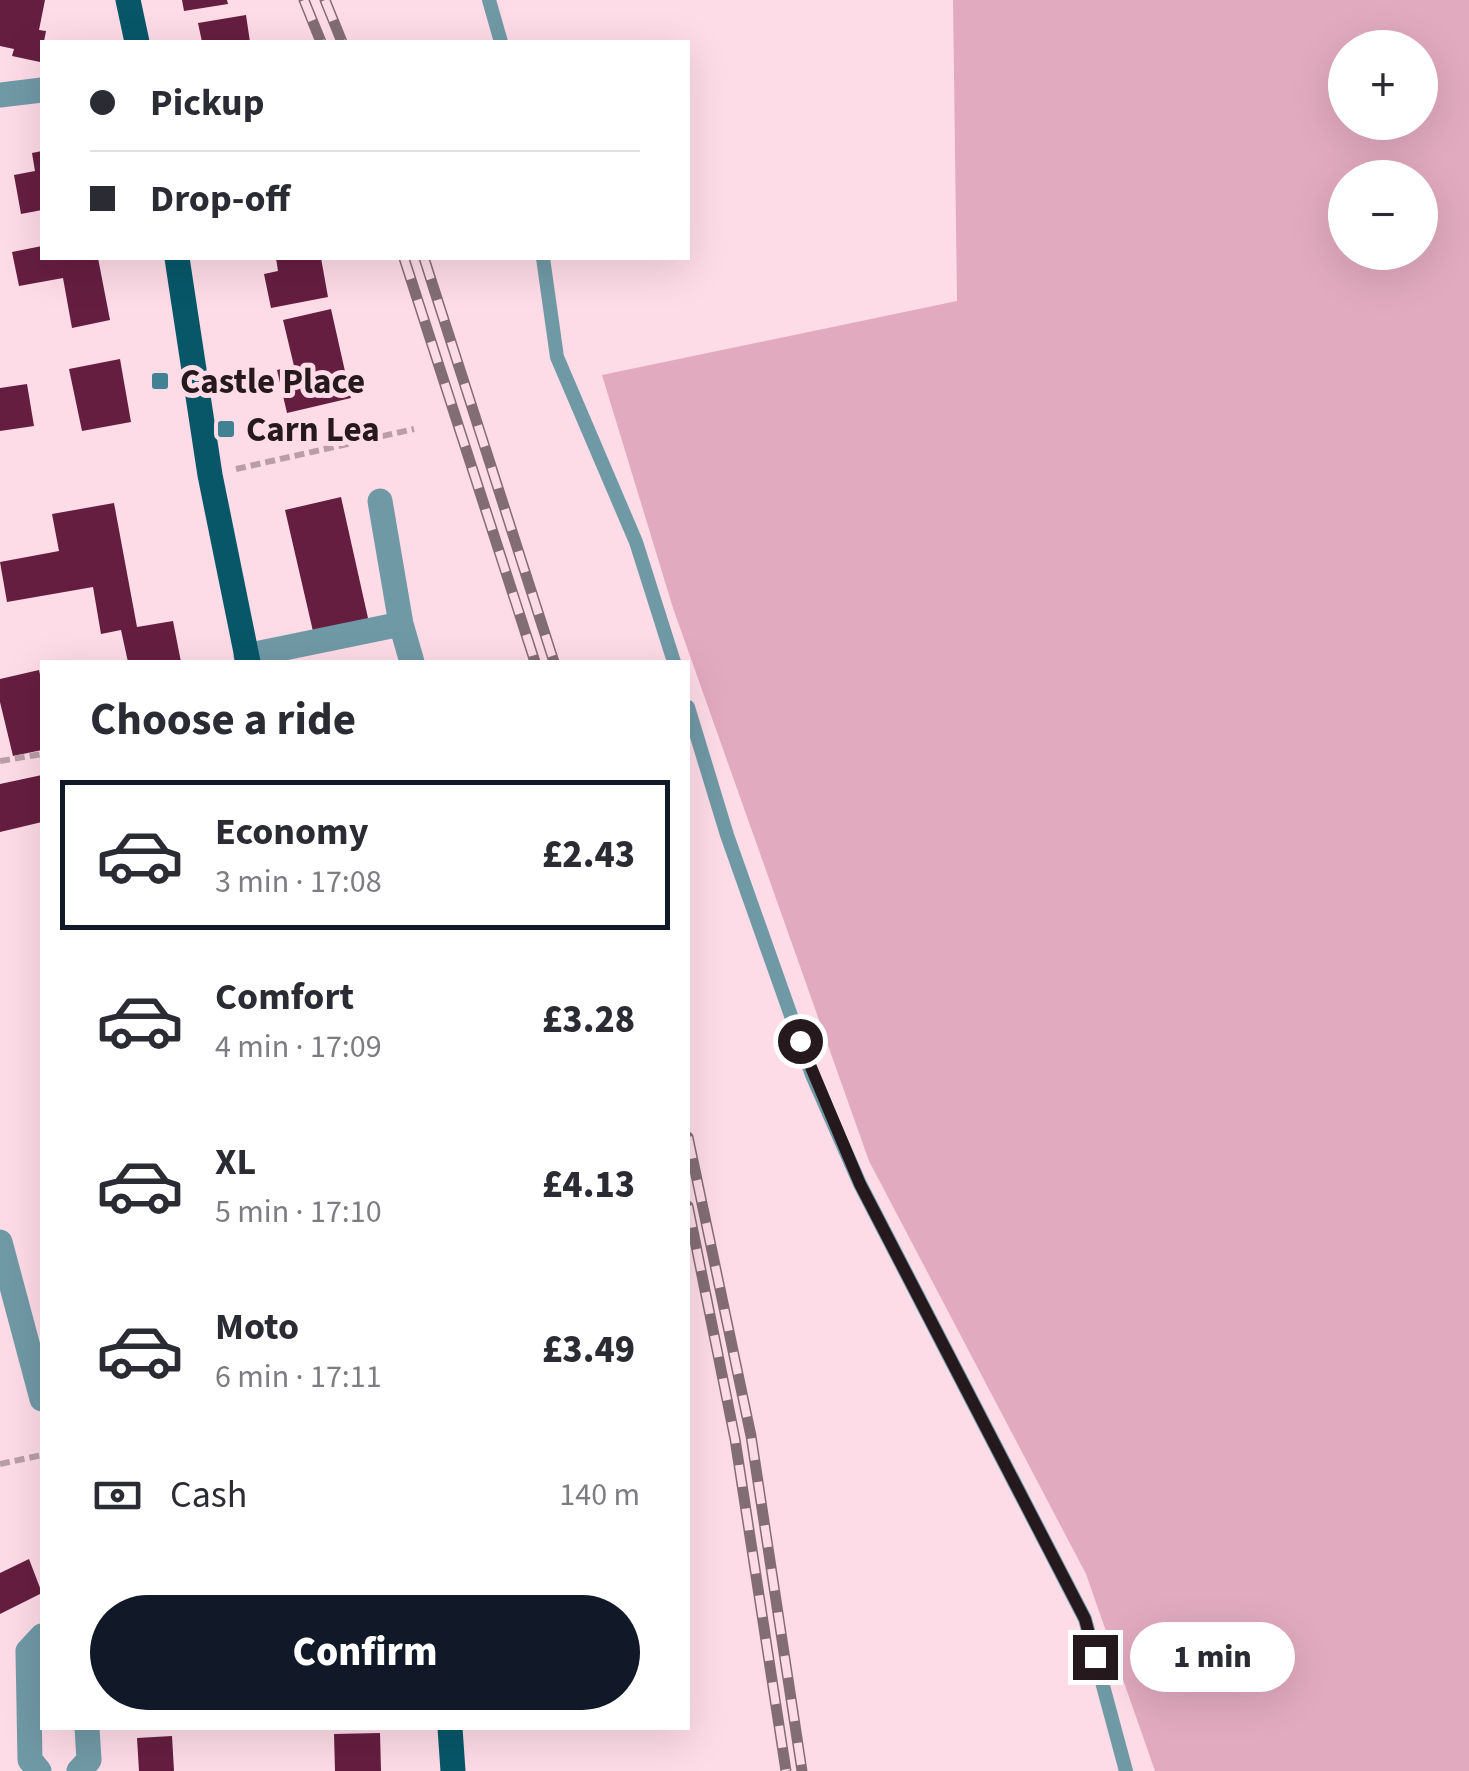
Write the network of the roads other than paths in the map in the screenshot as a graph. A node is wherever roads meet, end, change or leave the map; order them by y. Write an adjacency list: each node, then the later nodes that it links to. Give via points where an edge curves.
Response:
1 (128, 0): 3 (main road)
2 (489, 0): 4 (lane)
3 (137, 40)
4 (501, 40)
5 (40, 90): 6 (street)
6 (0, 95)
7 (176, 260): 11 (main road)
8 (543, 260): 13 (lane, via 557,357 636,542)
9 (380, 501): 10 (street)
10 (401, 624): 11 (street); 12 (street)
11 (247, 659)
12 (411, 660)
13 (673, 660)
14 (690, 715): 23 (lane, via 812,1075 860,1184 1085,1619)
15 (0, 1242): 16 (street)
16 (40, 1391)
17 (40, 1638): 20 (street, via 28,1651 30,1760)
18 (87, 1730): 21 (street, via 89,1760)
19 (450, 1730): 22 (main road)
20 (39, 1771)
21 (78, 1771)
22 (453, 1771)
23 (1126, 1771)

